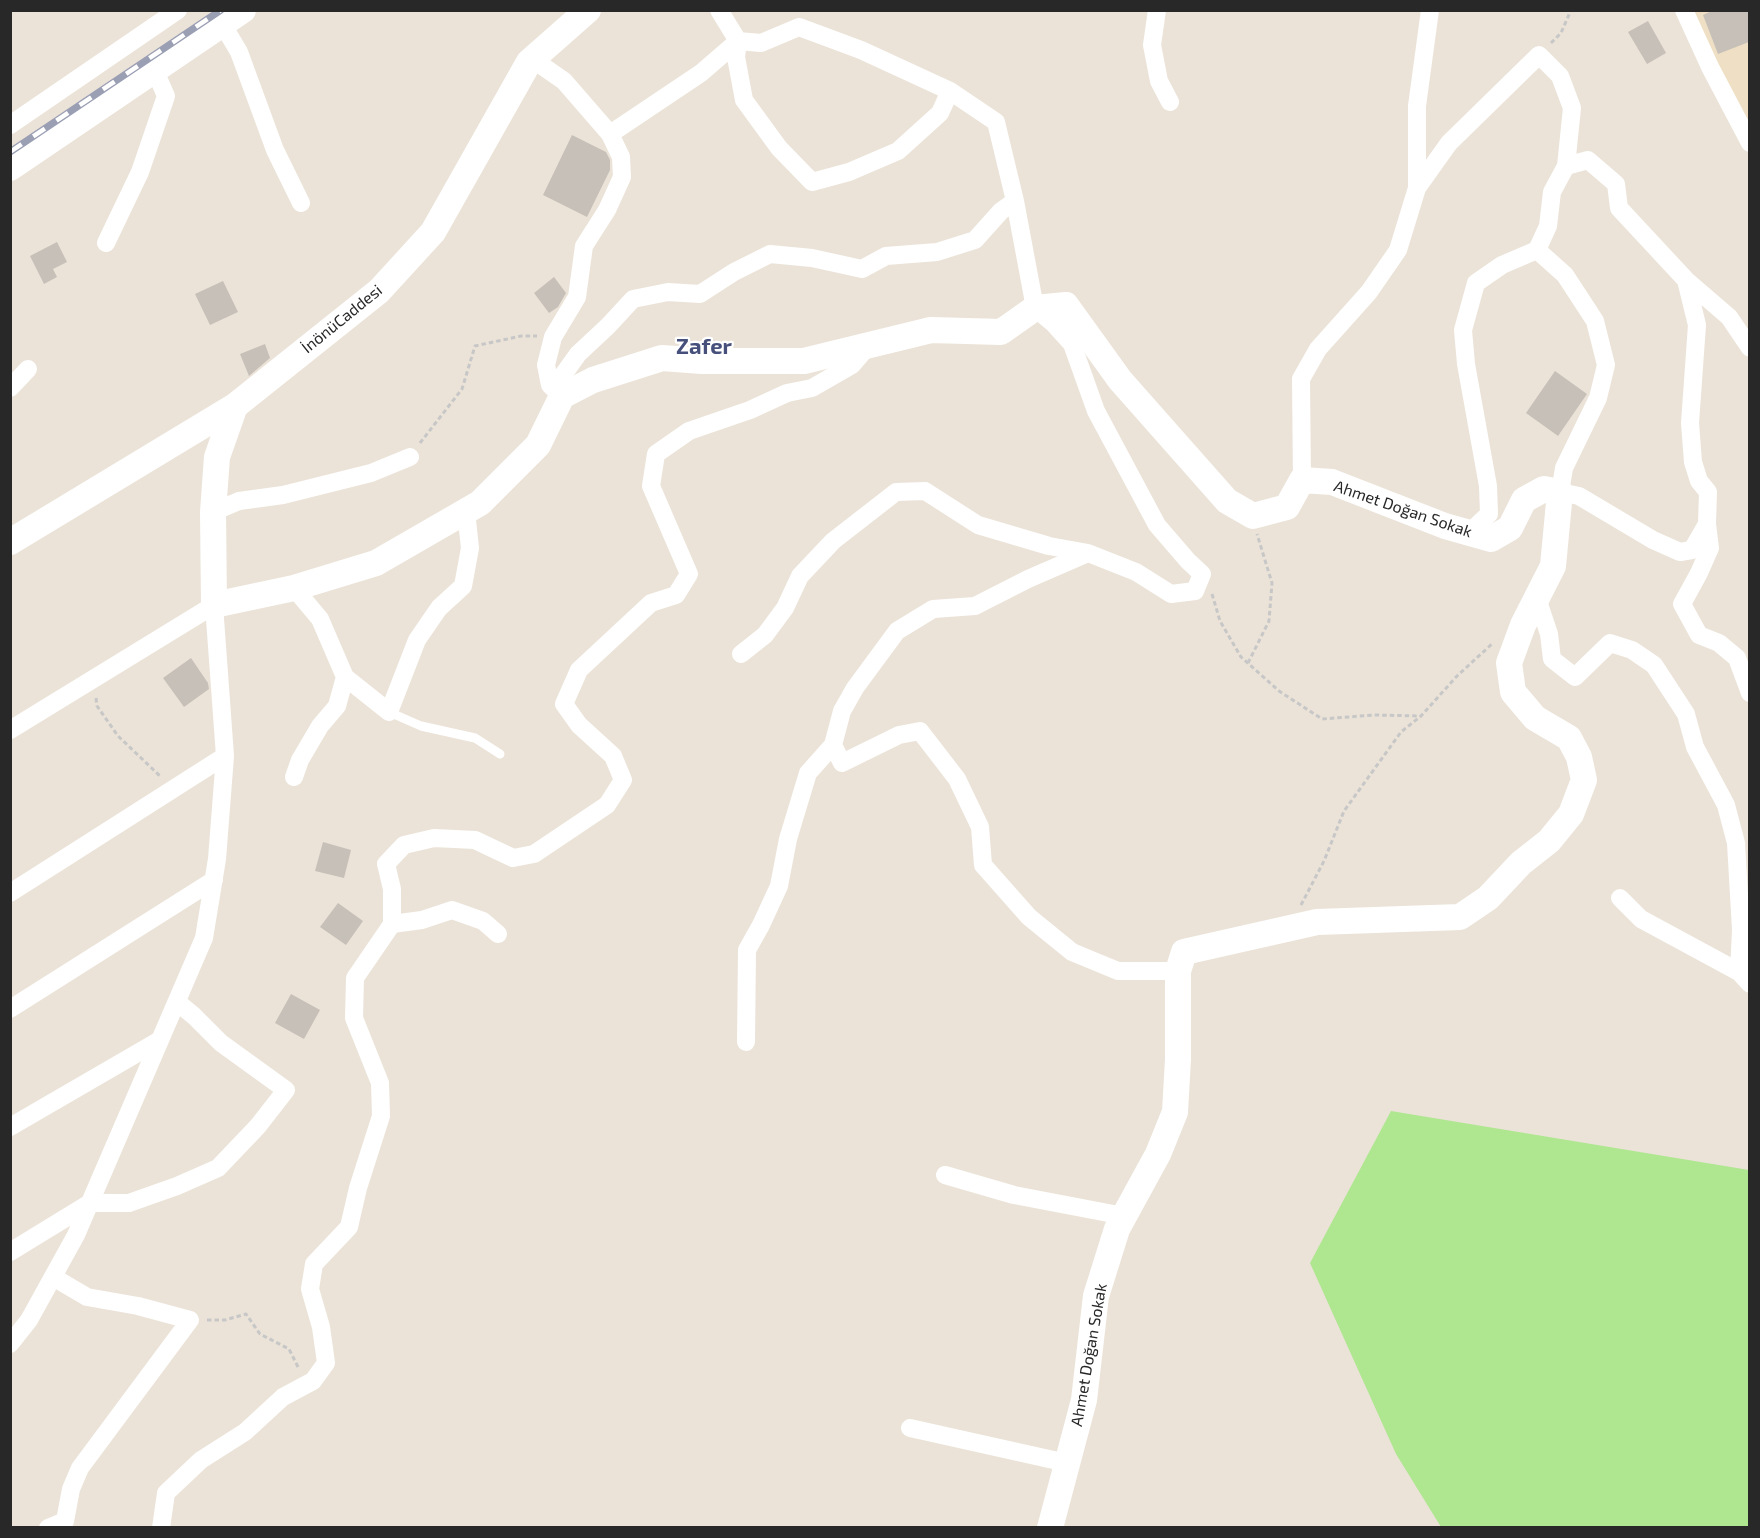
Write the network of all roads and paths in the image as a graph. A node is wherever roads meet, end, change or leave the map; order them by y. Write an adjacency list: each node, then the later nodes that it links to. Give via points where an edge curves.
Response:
1 (178, 10): 16 (street)
2 (588, 10): 12 (street, İnönüCaddesi)
3 (719, 10): 10 (street)
4 (1157, 10): 15 (street, via 1152,45 1159,81)
5 (1430, 10): 21 (street, via 1417,106)
6 (1571, 10): 11 (path, via 1561,33)
7 (1684, 10): 18 (street)
8 (233, 18): 13 (street); 23 (street, via 239,52 275,150)
9 (803, 19): 10 (street, via 760,43); 14 (street)
10 (738, 40): 14 (street, via 736,57 744,100 779,148 813,182 898,151 940,113); 17 (street, via 701,73)
11 (1539, 54): 19 (street, via 1560,76 1572,108); 21 (street, via 1449,143)
12 (529, 62): 17 (street, via 541,65 564,81); 34 (street, İnönüCaddesi, via 434,232 379,291)
13 (155, 71): 20 (street); 24 (street, via 166,96 140,172)
14 (950, 91): 22 (street, via 996,122)
15 (1170, 102)
16 (10, 125)
17 (610, 134): 28 (street, via 621,157 622,177 584,246 577,297)
18 (1749, 142)
19 (1566, 166): 25 (street, via 1552,192 1548,225); 26 (street, via 1588,160 1616,184 1619,208)
20 (10, 168)
21 (1417, 188): 36 (street, via 1398,250 1369,292 1318,349 1301,379)
22 (1015, 201): 27 (street); 33 (street, via 975,240 937,252 886,256 862,269 770,254 699,294 668,292 633,299 578,354 563,375)
23 (301, 203)
24 (106, 243)
25 (1537, 250): 37 (street, via 1565,275 1595,321 1606,365 1598,398 1564,468); 42 (street, via 1502,265 1476,283 1463,330 1489,514)
26 (1686, 280): 30 (street, via 1729,317); 41 (street, via 1697,325 1690,423 1693,462 1698,481 1708,492)
27 (1035, 308): 29 (street, via 1001,332 931,330); 40 (street, via 1066,305 1120,380 1227,501); 45 (street, via 1072,344 1096,411 1157,525)
28 (553, 337): 33 (street, via 546,365 550,385); 35 (path, via 521,336 475,346 462,389)
29 (870, 344): 33 (street, via 804,361 662,358 593,380); 66 (street, via 852,365 812,388 787,393 689,431 656,454 651,486 689,574 676,595 651,603 579,670 564,704 579,725 613,756 622,780 607,805 534,854 513,858 475,840 434,838 404,845 386,864 392,889)
30 (1749, 348)
31 (28, 369): 32 (street)
32 (10, 388)
33 (562, 396): 38 (street, via 538,445 480,503)
34 (235, 406): 39 (street, via 217,457); 43 (street, İnönüCaddesi)
35 (410, 457): 39 (street, via 371,472 283,495 239,501)
36 (1302, 480): 40 (street, via 1287,507); 42 (street, Ahmet Doğan Sokak, via 1332,482)
37 (1560, 492): 41 (street, via 1579,496 1680,552 1692,550); 42 (street, Ahmet Doğan Sokak, via 1544,489 1524,500 1510,528 1491,539); 47 (street, via 1553,566)
38 (466, 511): 46 (street, via 376,564); 55 (street, via 470,548 463,586 439,608 417,640)
39 (213, 512): 48 (street)
40 (1253, 516): 51 (path, via 1272,584 1269,621)
41 (1707, 525): 54 (street, via 1710,548 1682,604 1699,635 1719,643 1737,658)
42 (1469, 533)
43 (10, 542)
44 (1088, 553): 45 (street, via 1136,572 1171,594 1195,591); 50 (street, via 978,525 925,491 896,492 833,541 800,576 785,608 765,635); 58 (street, via 975,606 933,609 897,631 842,711)
45 (1203, 574): 51 (path, via 1220,621)
46 (294, 588): 48 (street); 52 (street, via 320,619)
47 (1537, 598): 67 (street, via 1509,663 1513,692 1535,718 1569,738 1579,757 1584,780 1571,814 1549,841 1521,863 1488,898 1460,917); 70 (street, via 1549,634 1552,659 1575,677 1610,643 1632,650 1654,665 1686,714 1695,747 1726,805 1736,843)
48 (214, 605): 53 (street); 60 (street)
49 (1495, 642): 56 (path)
50 (741, 654)
51 (1248, 663): 56 (path, via 1279,691 1322,719)
52 (345, 677): 55 (street); 61 (street, via 337,706 320,726)
53 (94, 679): 57 (street); 62 (path, via 97,706 118,736)
54 (1749, 693)
55 (389, 712): 59 (lane, via 422,726 475,738)
56 (1421, 716): 67 (path, via 1401,732 1344,811 1302,902)
57 (10, 730)
58 (833, 745): 69 (street, via 842,763 898,735 920,730 957,779 981,827 983,865 1029,917 1072,952 1118,971); 74 (street, via 807,773 779,886 747,950)
59 (500, 754)
60 (225, 756): 62 (street); 63 (street)
61 (294, 777)
62 (173, 788): 64 (street)
63 (214, 880): 71 (street, via 204,938); 72 (street)
64 (10, 893)
65 (1620, 898): 70 (street, via 1641,919)
66 (392, 924): 68 (street, via 452,910 483,921); 83 (street, via 355,978 354,1018 380,1083 381,1116 349,1227 314,1264 310,1289 327,1364 313,1380)
67 (1297, 926): 69 (street, via 1184,952)
68 (498, 934)
69 (1178, 971): 78 (street, Ahmet Doğan Sokak, via 1175,1112 1158,1154)
70 (1746, 972)
71 (177, 1002): 73 (street); 77 (street, via 221,1043 286,1090 219,1168 129,1203)
72 (10, 1009)
73 (160, 1040): 75 (street); 77 (street)
74 (746, 1042)
75 (10, 1127)
76 (945, 1174): 78 (street, via 1014,1195)
77 (90, 1203): 79 (street); 80 (street)
78 (1124, 1216): 85 (street, Ahmet Doğan Sokak, via 1116,1229 1096,1296 1084,1400)
79 (10, 1252)
80 (53, 1277): 81 (street, via 87,1297); 82 (street, via 29,1320)
81 (190, 1320): 83 (path, via 225,1320 246,1314 260,1334 289,1349 299,1369); 86 (street, via 80,1468 65,1521)
82 (10, 1344)
83 (289, 1394): 87 (street, via 245,1432 201,1460 166,1493)
84 (910, 1428): 85 (street)
85 (1067, 1464): 88 (street, Ahmet Doğan Sokak)
86 (48, 1527)
87 (161, 1527)
88 (1050, 1527)

